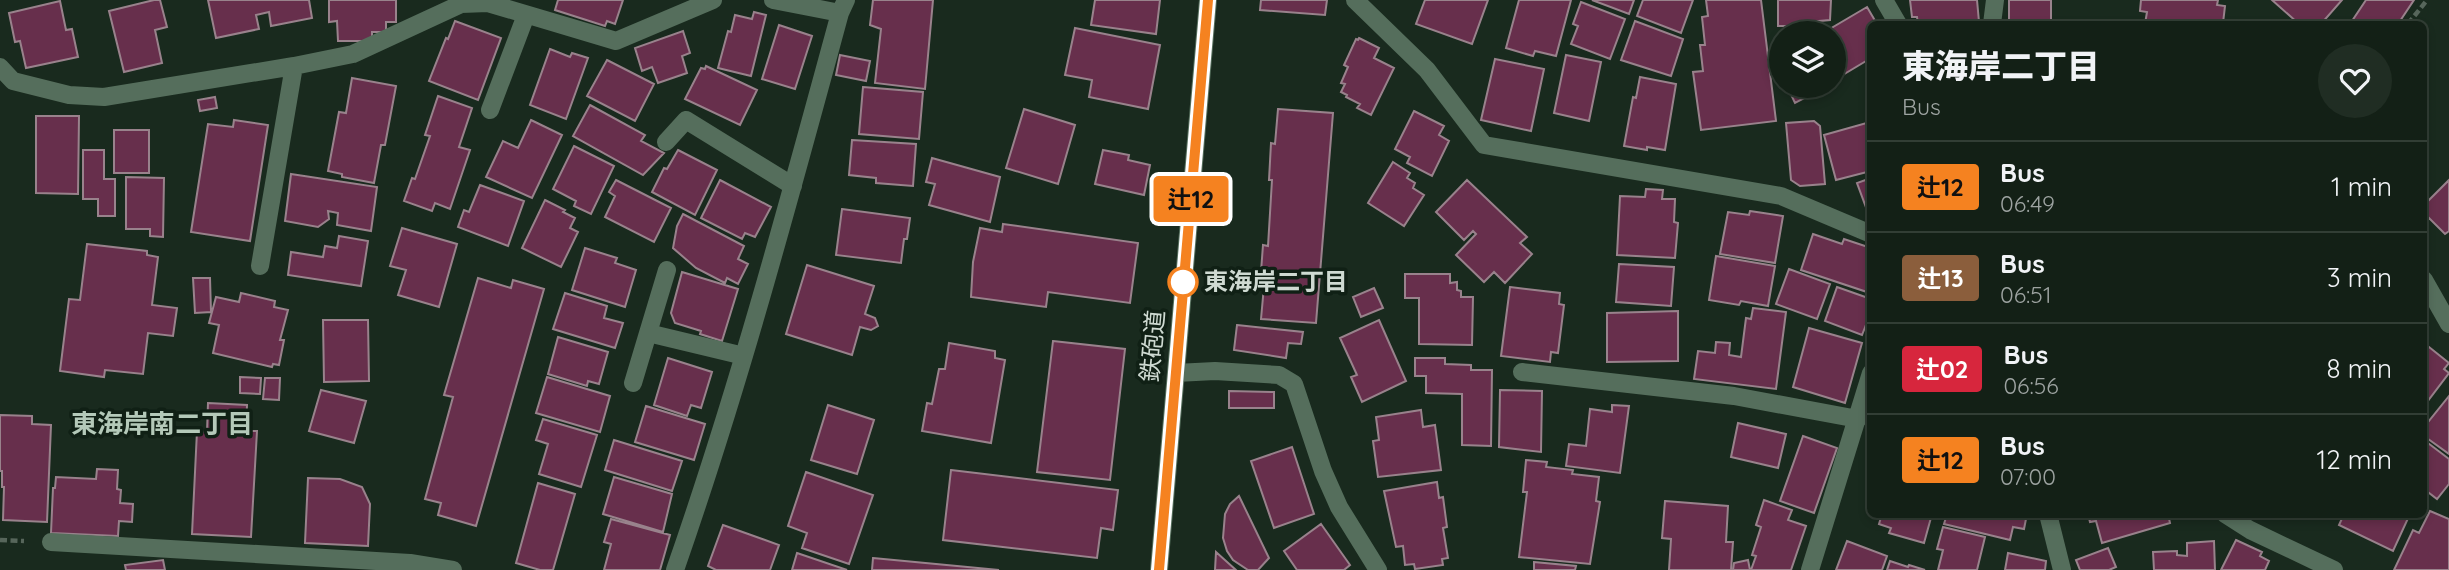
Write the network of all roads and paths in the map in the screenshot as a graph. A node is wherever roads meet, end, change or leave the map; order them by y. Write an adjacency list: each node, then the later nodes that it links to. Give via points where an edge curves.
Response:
1 (713, 0): 9 (street, via 616,41)
2 (774, 0): 8 (street)
3 (1208, 0): 26 (street, 鉄砲道)
4 (1356, 0): 18 (street, via 1427,70 1484,145 1781,196)
5 (1884, 0): 10 (street)
6 (1995, 0): 11 (street)
7 (2427, 0): 12 (path)
8 (843, 6): 17 (street)
9 (526, 15): 13 (street, via 488,3 461,4 353,54); 15 (street)
10 (1896, 21)
11 (1992, 21)
12 (2410, 21)
13 (294, 66): 14 (street, via 104,97 69,95 13,81); 19 (street)
14 (0, 67)
15 (490, 110)
16 (666, 142): 17 (street, via 686,120)
17 (793, 186): 24 (street)
18 (1867, 232)
19 (260, 266)
20 (667, 270): 23 (street)
21 (2427, 285): 22 (street)
22 (2449, 324)
23 (648, 333): 24 (street); 27 (street)
24 (744, 356): 34 (street)
25 (1522, 372): 29 (street, via 1734,396)
26 (1176, 373): 35 (street, 鉄砲道); 36 (street, via 1279,375 1294,384 1322,471)
27 (633, 383)
28 (1867, 387): 29 (street)
29 (1858, 419): 37 (street)
30 (2049, 518): 38 (street)
31 (2231, 518): 39 (street)
32 (51, 542): 33 (street, via 410,563)
33 (453, 570)
34 (675, 570)
35 (1159, 570)
36 (1378, 570)
37 (1810, 570)
38 (2062, 570)
39 (2334, 570)

